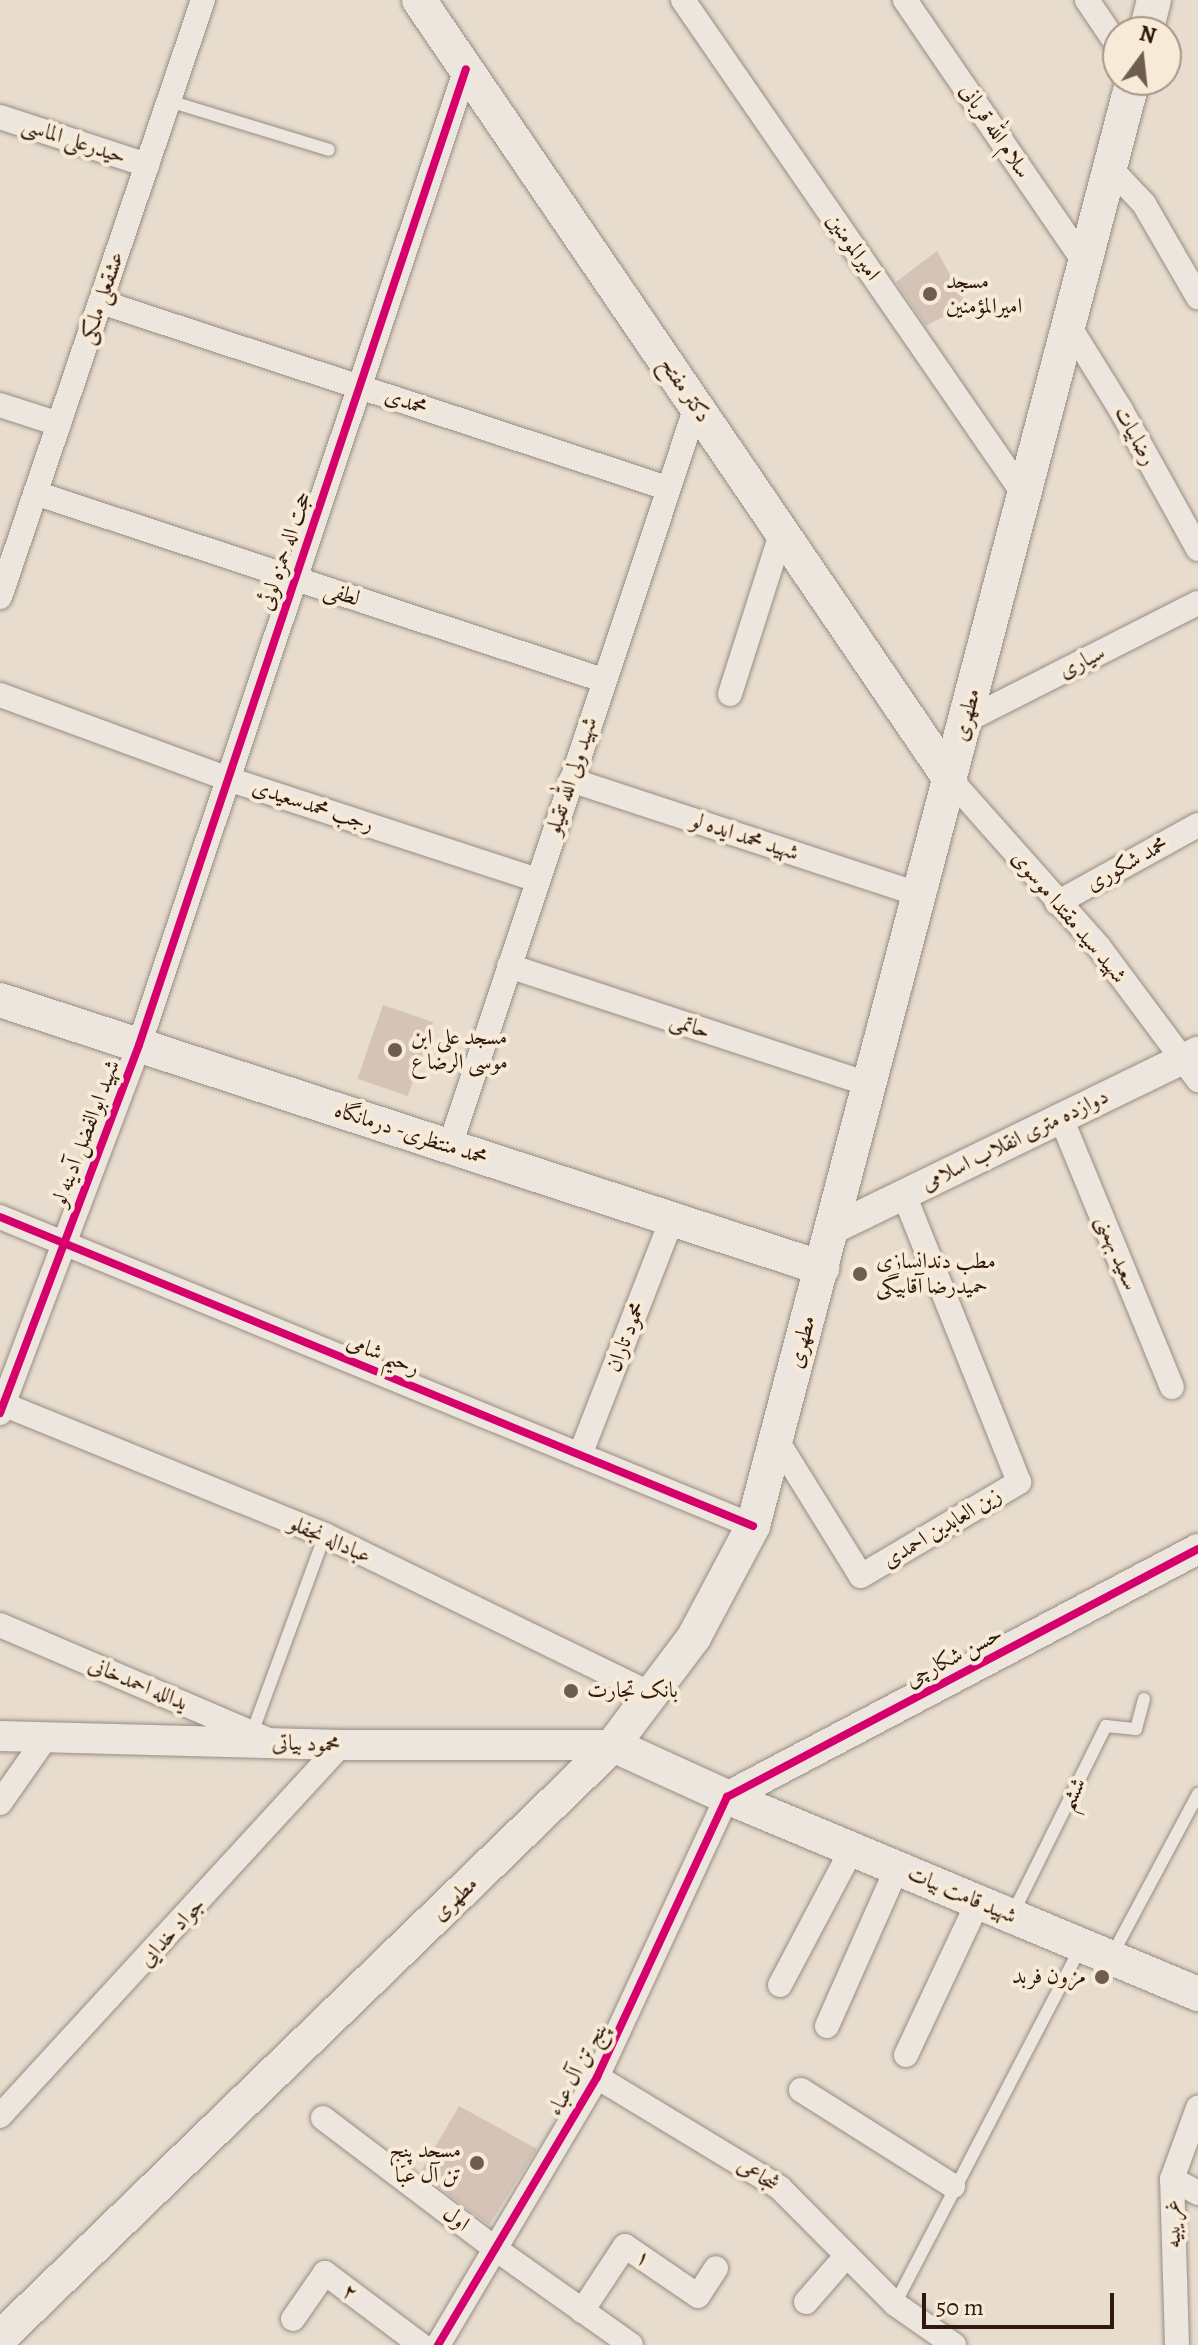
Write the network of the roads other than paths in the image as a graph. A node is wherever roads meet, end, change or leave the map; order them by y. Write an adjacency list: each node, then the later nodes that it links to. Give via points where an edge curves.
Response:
1 (203, 0): 9 (street, عشقعلی ملکی)
2 (419, 0): 7 (main road, دکتر مفتح)
3 (683, 0): 24 (street, امیرالمومنین)
4 (905, 0): 14 (street, سلام الله قربانی)
5 (1087, 0): 6 (street)
6 (1102, 22)
7 (466, 69): 18 (street, حجت اله حمزه لوئی); 20 (main road, دکتر مفتح)
8 (1129, 96): 13 (main road, مطهری)
9 (169, 101): 11 (lane); 12 (street, عشقعلی ملکی)
10 (0, 117): 12 (street, حیدرعلی الماسی)
11 (329, 150)
12 (147, 165): 16 (street, عشقعلی ملکی)
13 (1110, 168): 14 (main road, مطهری); 15 (street, via 1144,204)
14 (1085, 263): 17 (main road, مطهری)
15 (1198, 297)
16 (101, 302): 18 (street, محمدی); 21 (street, عشقعلی ملکی)
17 (1069, 326): 24 (main road, مطهری); 26 (street, رضابیات)
18 (360, 387): 22 (street, محمدی); 27 (street, حجت اله حمزه لوئی)
19 (0, 405): 21 (street)
20 (696, 407): 22 (street, شهید ولی الله تقیلو); 25 (main road, دکتر مفتح)
21 (59, 424): 23 (street, عشقعلی ملکی)
22 (667, 488): 30 (street, شهید ولی الله تقیلو)
23 (35, 493): 27 (street, لطفی); 28 (street, عشقعلی ملکی)
24 (1023, 493): 33 (main road, مطهری)
25 (782, 531): 31 (street); 35 (main road, دکتر مفتح)
26 (1198, 549)
27 (295, 579): 30 (street, لطفی); 34 (street, حجت اله حمزه لوئی)
28 (0, 597)
29 (1198, 603): 33 (street, سیاری)
30 (603, 680): 36 (street, شهید ولی الله تقیلو)
31 (730, 694)
32 (0, 695): 34 (street, رجب محمدسعیدی)
33 (965, 721): 35 (main road, مطهری)
34 (228, 779): 38 (street, رجب محمدسعیدی); 43 (street, حجت اله حمزه لوئی)
35 (950, 779): 39 (main road, مطهری); 40 (street, شهید سید مقتدا موسوی)
36 (571, 780): 38 (street, شهید ولی الله تقیلو); 39 (street, شهید محمد ایده لو)
37 (1198, 825): 40 (street, محمد شکوری)
38 (537, 880): 41 (street, شهید ولی الله تقیلو)
39 (920, 895): 45 (main road, مطهری)
40 (1057, 903): 44 (street, شهید سید مقتدا موسوی)
41 (509, 966): 45 (street, حاتمی); 47 (street, شهید ولی الله تقیلو)
42 (0, 1000): 43 (main road, محمد منتظری- درمانگاه)
43 (139, 1045): 47 (main road, محمد منتظری- درمانگاه); 52 (street, شهید ابوالفضل آدینه لو)
44 (1193, 1064): 46 (street, دوازده متری انقلاب اسلامی)
45 (870, 1085): 51 (main road, مطهری)
46 (1061, 1118): 48 (street, دوازده متری انقلاب اسلامی); 54 (street, سعید بهمنی)
47 (450, 1146): 50 (main road, محمد منتظری- درمانگاه)
48 (904, 1194): 51 (street, دوازده متری انقلاب اسلامی); 56 (street, زین العابدین احمدی, via 1019,1482 861,1576)
49 (0, 1217): 52 (street, رحیم شامی)
50 (672, 1219): 53 (main road, محمد منتظری- درمانگاه); 57 (street, محمود تاران)
51 (833, 1229): 53 (main road, مطهری)
52 (64, 1243): 55 (street, شهید ابوالفضل آدینه لو); 57 (street, رحیم شامی)
53 (822, 1268): 56 (main road, مطهری)
54 (1172, 1387)
55 (1, 1407): 59 (street, عباداله نجفلو)
56 (776, 1439): 58 (main road, مطهری)
57 (580, 1455): 58 (street, رحیم شامی)
58 (753, 1526): 62 (main road, مطهری, via 694,1637)
59 (325, 1535): 62 (street, عباداله نجفلو); 66 (lane)
60 (1198, 1549): 70 (street, حسن شکارچی)
61 (0, 1625): 66 (street, یدالله احمدخانی)
62 (653, 1695): 68 (main road, مطهری)
63 (1144, 1699): 75 (lane, ششم, via 1136,1729 1106,1726)
64 (0, 1736): 65 (street, محمود بیاتی)
65 (47, 1736): 66 (street, محمود بیاتی); 71 (street)
66 (264, 1738): 67 (street, محمود بیاتی)
67 (341, 1745): 68 (street, محمود بیاتی); 84 (street, جواد خدایی)
68 (613, 1745): 70 (main road, شهید قامت بیات); 96 (main road, مطهری)
69 (1198, 1794): 76 (lane)
70 (727, 1797): 72 (main road, شهید قامت بیات); 81 (street, پنج تن آل عباء)
71 (0, 1803)
72 (852, 1849): 73 (main road, شهید قامت بیات); 77 (street)
73 (897, 1868): 74 (main road, شهید قامت بیات); 79 (street)
74 (978, 1902): 75 (main road, شهید قامت بیات); 80 (street)
75 (1011, 1916): 76 (main road, شهید قامت بیات)
76 (1096, 1951): 78 (main road, شهید قامت بیات); 87 (lane)
77 (780, 1985)
78 (1198, 1994)
79 (827, 2026)
80 (906, 2055)
81 (597, 2077): 89 (street, پنج تن آل عباء); 90 (street, شجاعی, via 780,2188)
82 (801, 2090): 87 (street)
83 (1198, 2108): 86 (street, غریبیه)
84 (0, 2116)
85 (323, 2118): 89 (street, اول)
86 (1172, 2179): 88 (street); 101 (street, غریبیه)
87 (953, 2186): 93 (lane)
88 (1198, 2193)
89 (497, 2250): 94 (street, اول); 98 (street, پنج تن آل عباء)
90 (847, 2255): 92 (street); 93 (street, شجاعی)
91 (716, 2268): 94 (street, ۱, via 698,2296 625,2246)
92 (806, 2302)
93 (895, 2304): 100 (street, شجاعی)
94 (582, 2311): 99 (street, اول)
95 (293, 2319): 97 (street, ۲, via 325,2273)
96 (0, 2338)
97 (421, 2345)
98 (438, 2345)
99 (631, 2345)
100 (954, 2345)
101 (1177, 2345)

